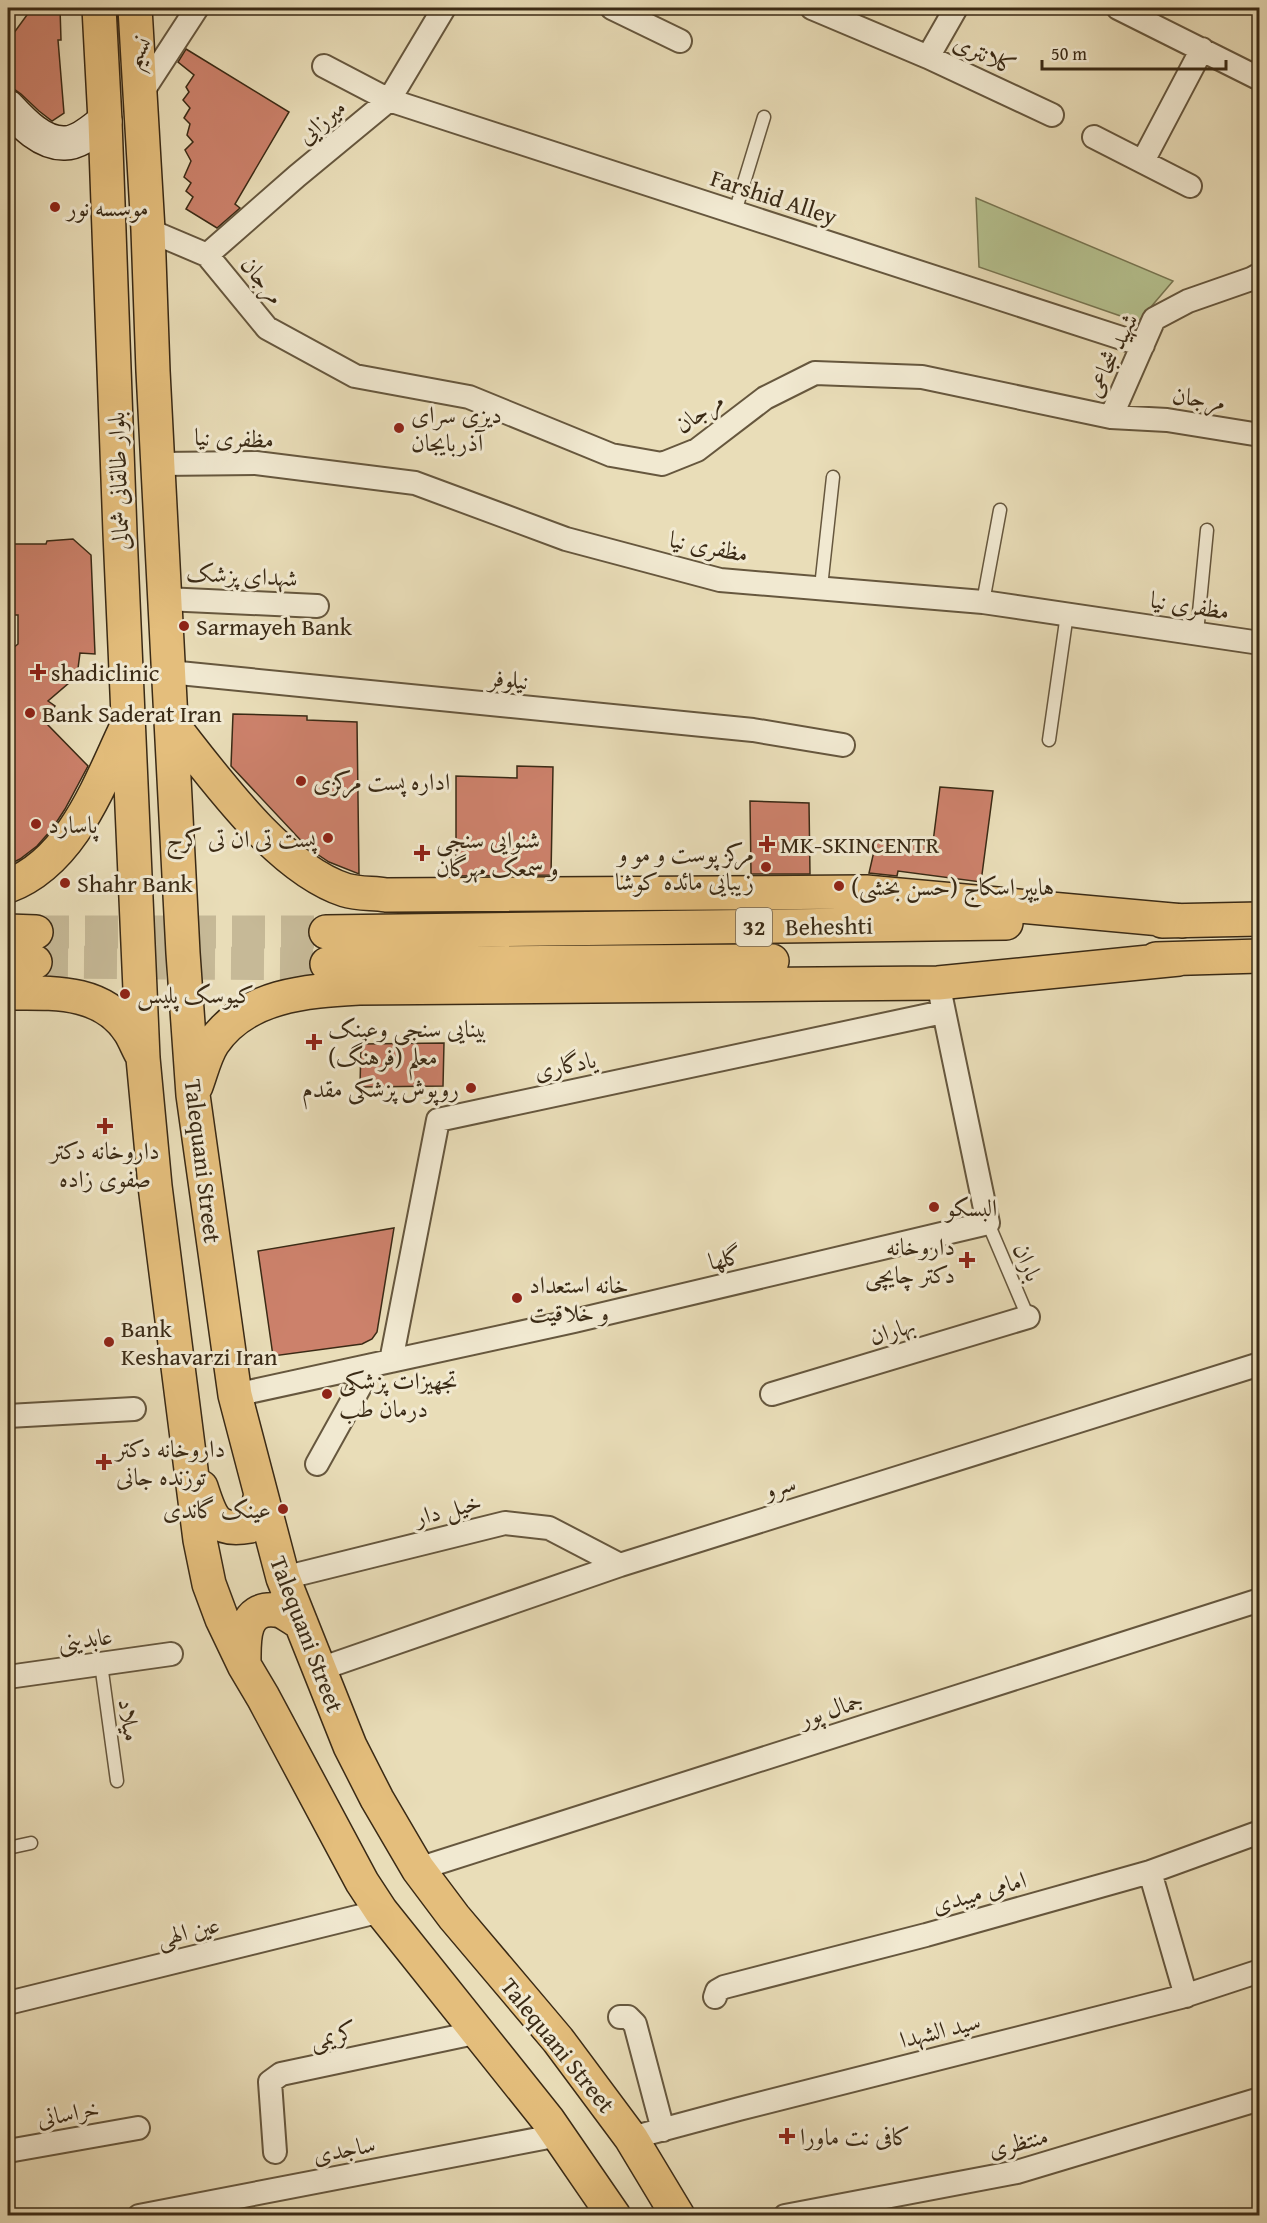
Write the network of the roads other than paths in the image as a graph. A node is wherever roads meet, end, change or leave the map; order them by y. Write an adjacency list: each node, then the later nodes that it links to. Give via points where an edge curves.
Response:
1 (99, 8): 20 (main road, بلوار طالقانی شمالی)
2 (135, 8): 15 (main road, بلوار طالقانی شمالی)
3 (197, 8): 15 (street, نسیم)
4 (444, 8): 16 (street, میرزایی)
5 (612, 8): 9 (street)
6 (812, 8): 12 (street, کلانتری)
7 (956, 8): 12 (street, کلانتری)
8 (1118, 8): 11 (street)
9 (638, 13): 10 (street)
10 (680, 41)
11 (1202, 49): 14 (street); 22 (street)
12 (928, 57): 18 (street, کلانتری)
13 (324, 66): 16 (street, Farshid Alley)
14 (1260, 79)
15 (141, 94): 25 (main road, بلوار طالقانی شمالی)
16 (389, 100): 24 (street, Farshid Alley); 26 (street, میرزایی)
17 (8, 107): 20 (main road, via 41,137 65,143 81,138)
18 (1052, 115)
19 (764, 117): 24 (lane)
20 (105, 121): 44 (main road, بلوار طالقانی شمالی)
21 (1094, 137): 22 (street)
22 (1143, 161): 23 (street)
23 (1190, 186)
24 (735, 212): 28 (street, Farshid Alley)
25 (148, 230): 26 (street, مرجان); 31 (main road, بلوار طالقانی شمالی)
26 (207, 255): 29 (street, مرجان, via 267,328 355,376 469,397 611,455 662,464 698,450 765,398 815,374 922,377)
27 (1260, 274): 28 (street, شهید شجاعی, via 1188,301 1154,319)
28 (1143, 345): 29 (street, شهید شجاعی)
29 (1111, 417): 30 (street, مرجان, via 1167,420)
30 (1260, 435)
31 (159, 464): 35 (street, مظفری نیا, via 256,463 415,483 566,539 720,580); 36 (main road, بلوار طالقانی شمالی)
32 (833, 477): 35 (lane)
33 (1000, 510): 37 (lane)
34 (1208, 530): 40 (lane)
35 (821, 587): 37 (street, مظفری نیا)
36 (165, 599): 38 (street, شهدای پزشک); 42 (main road, بلوار طالقانی شمالی)
37 (983, 602): 39 (street, مظفری نیا)
38 (316, 606)
39 (1067, 614): 40 (street, مظفری نیا); 45 (lane)
40 (1197, 633): 41 (street, مظفری نیا)
41 (1260, 643)
42 (169, 672): 43 (main road, بلوار طالقانی شمالی); 46 (street, نیلوفر, via 753,730)
43 (171, 723): 49 (main road, via 279,850 308,871 346,890 386,895 866,892); 51 (main road, بلوار طالقانی شمالی)
44 (128, 724): 47 (main road, via 79,822 57,851 25,879); 52 (main road, بلوار طالقانی شمالی)
45 (1049, 740)
46 (843, 745)
47 (8, 886)
48 (1260, 919): 49 (main road, Beheshti / 32)
49 (1183, 921): 50 (main road, Beheshti / 32)
50 (326, 932)
51 (183, 953): 59 (main road, Talequani Street)
52 (138, 955): 58 (main road, Talequani Street)
53 (1260, 956): 54 (main road, Beheshti / 32)
54 (1179, 959): 55 (main road, Beheshti / 32); 57 (main road)
55 (327, 964)
56 (8, 993): 58 (main road, via 62,992 88,999 118,1018 129,1030)
57 (940, 997): 59 (main road, via 321,990 280,998 255,1007 232,1022 212,1044); 60 (street); 62 (street, یادگاری, via 438,1120)
58 (143, 1059): 68 (main road, Talequani Street)
59 (193, 1095): 64 (main road, Talequani Street)
60 (988, 1223): 61 (lane, باران); 62 (street, گلها)
61 (1028, 1317): 65 (street, بهاران)
62 (381, 1363): 64 (street, گلها); 69 (street)
63 (1260, 1364): 71 (street, سرو)
64 (235, 1395): 70 (main road, Talequani Street)
65 (772, 1395)
66 (134, 1409): 67 (street)
67 (8, 1416)
68 (187, 1436): 70 (main road, via 207,1506 221,1526 250,1526); 77 (main road, Talequani Street, via 209,1584)
69 (317, 1464)
70 (260, 1498): 72 (main road, Talequani Street)
71 (620, 1564): 72 (street, خیل دار, via 549,1528 505,1523); 78 (street, سرو)
72 (283, 1578): 74 (main road, Talequani Street)
73 (1260, 1600): 84 (street, جمال پور)
74 (301, 1623): 77 (main road, via 276,1610 260,1612 249,1621 244,1635); 78 (main road, Talequani Street)
75 (171, 1654): 76 (street, عابدینی)
76 (101, 1664): 79 (street, عابدینی); 80 (lane, میلاد)
77 (244, 1665): 86 (main road, Talequani Street)
78 (320, 1669): 84 (main road, Talequani Street, via 350,1746)
79 (8, 1677)
80 (117, 1782)
81 (1260, 1832): 85 (street, امامی میبدی)
82 (31, 1844): 83 (lane)
83 (8, 1848)
84 (418, 1869): 97 (main road, Talequani Street, via 558,2040)
85 (1150, 1872): 88 (street); 89 (street, امامی میبدی, via 724,1987)
86 (381, 1911): 90 (street, عین الهی); 92 (main road, Talequani Street)
87 (1260, 1971): 88 (street, سید الشهدا)
88 (1186, 1996): 95 (street, سید الشهدا)
89 (715, 1997)
90 (8, 2003)
91 (624, 2017): 95 (street, via 635,2024)
92 (479, 2032): 96 (main road, Talequani Street); 99 (street, کریمی, via 281,2074 270,2082)
93 (1260, 2099): 104 (street, منتظری, via 1017,2172)
94 (138, 2128): 98 (street, خراسانی)
95 (663, 2130): 97 (street, سید الشهدا)
96 (559, 2135): 100 (street, ساجدی); 102 (main road, Talequani Street)
97 (632, 2138): 103 (main road, Talequani Street)
98 (8, 2151)
99 (274, 2152)
100 (247, 2205): 101 (street, ساجدی)
101 (139, 2216)
102 (614, 2216)
103 (678, 2216)
104 (786, 2216)

